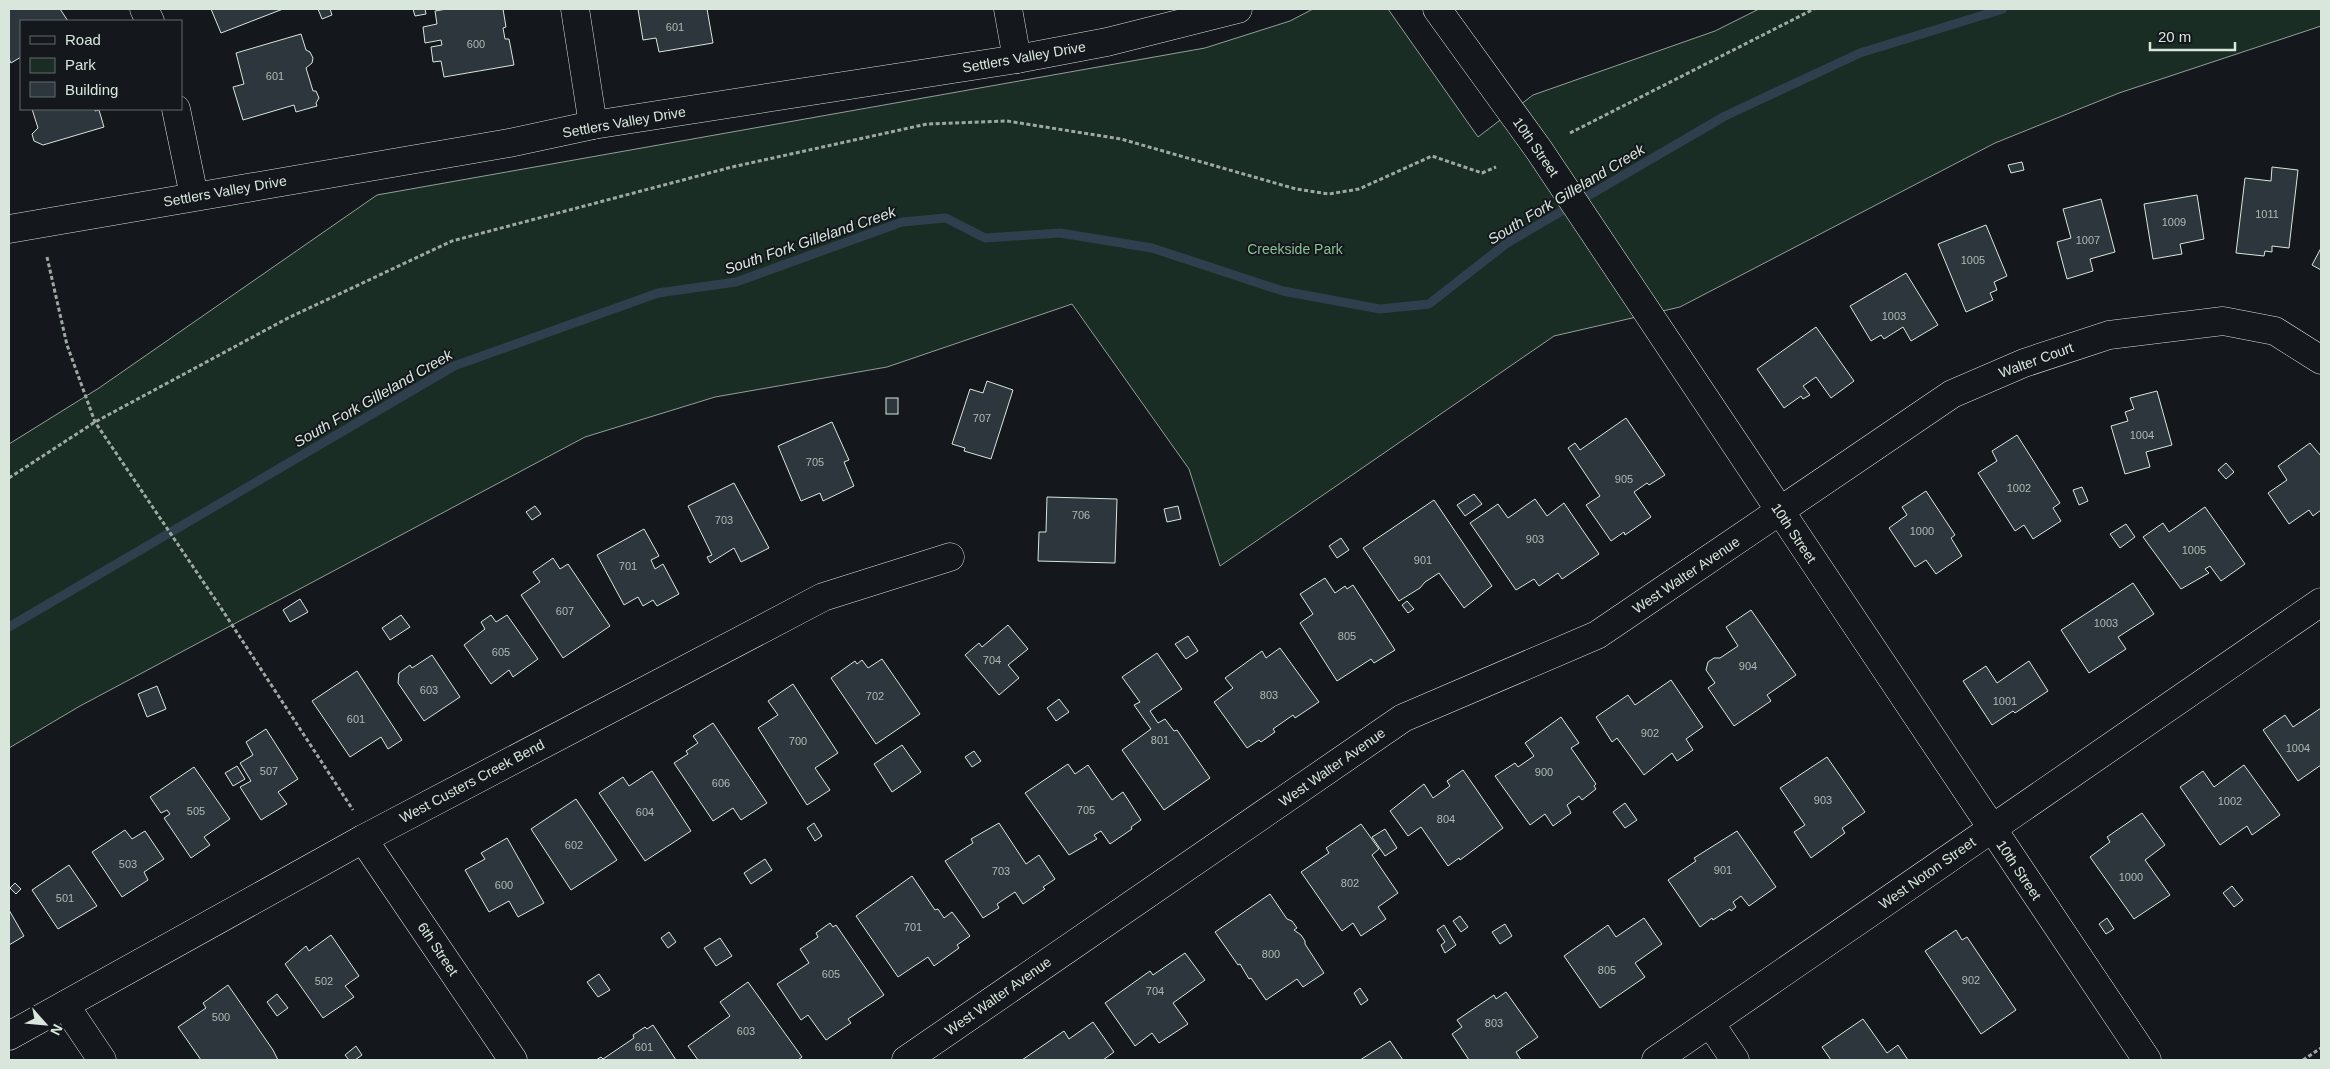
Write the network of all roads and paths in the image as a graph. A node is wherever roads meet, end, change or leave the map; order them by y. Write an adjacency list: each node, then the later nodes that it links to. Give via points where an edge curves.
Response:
1 (575, 9): 8 (street)
2 (1008, 9): 6 (street)
3 (1238, 9): 6 (street, Settlers Valley Drive, via 1107,42)
4 (1437, 9): 17 (street, 10th Street, via 1545,159)
5 (1814, 9): 9 (path)
6 (1017, 59): 8 (street, Settlers Valley Drive)
7 (176, 110): 11 (street)
8 (593, 125): 11 (street, Settlers Valley Drive, via 509,143)
9 (1570, 133)
10 (1496, 167): 15 (path, via 1482,173 1432,156 1359,190 1329,194 1296,189 1120,139 1007,121 927,124 732,167 452,240 288,318)
11 (194, 196): 12 (street, Settlers Valley Drive)
12 (9, 229)
13 (47, 257): 15 (path, via 67,345)
14 (2321, 360): 17 (street, Walter Court, via 2275,331 2223,321 2109,335 2024,362 1952,394)
15 (95, 422): 16 (path); 20 (path)
16 (9, 478)
17 (1779, 512): 21 (street, 10th Street); 29 (street, West Walter Avenue, via 1597,635 1402,718)
18 (950, 557): 22 (street, West Custers Creek Bend, via 823,597)
19 (2321, 602): 21 (street, West Noton Street)
20 (354, 810)
21 (1992, 829): 24 (street, West Noton Street); 32 (street, 10th Street)
22 (363, 839): 23 (street, West Custers Creek Bend); 28 (street, 6th Street)
23 (65, 1005): 25 (street, West Custers Creek Bend); 27 (street)
24 (1710, 1023): 30 (street, West Noton Street); 31 (street)
25 (9, 1036)
26 (2321, 1048): 33 (path)
27 (102, 1060)
28 (513, 1060)
29 (906, 1060)
30 (1656, 1060)
31 (1735, 1060)
32 (2147, 1060)
33 (2303, 1060)

